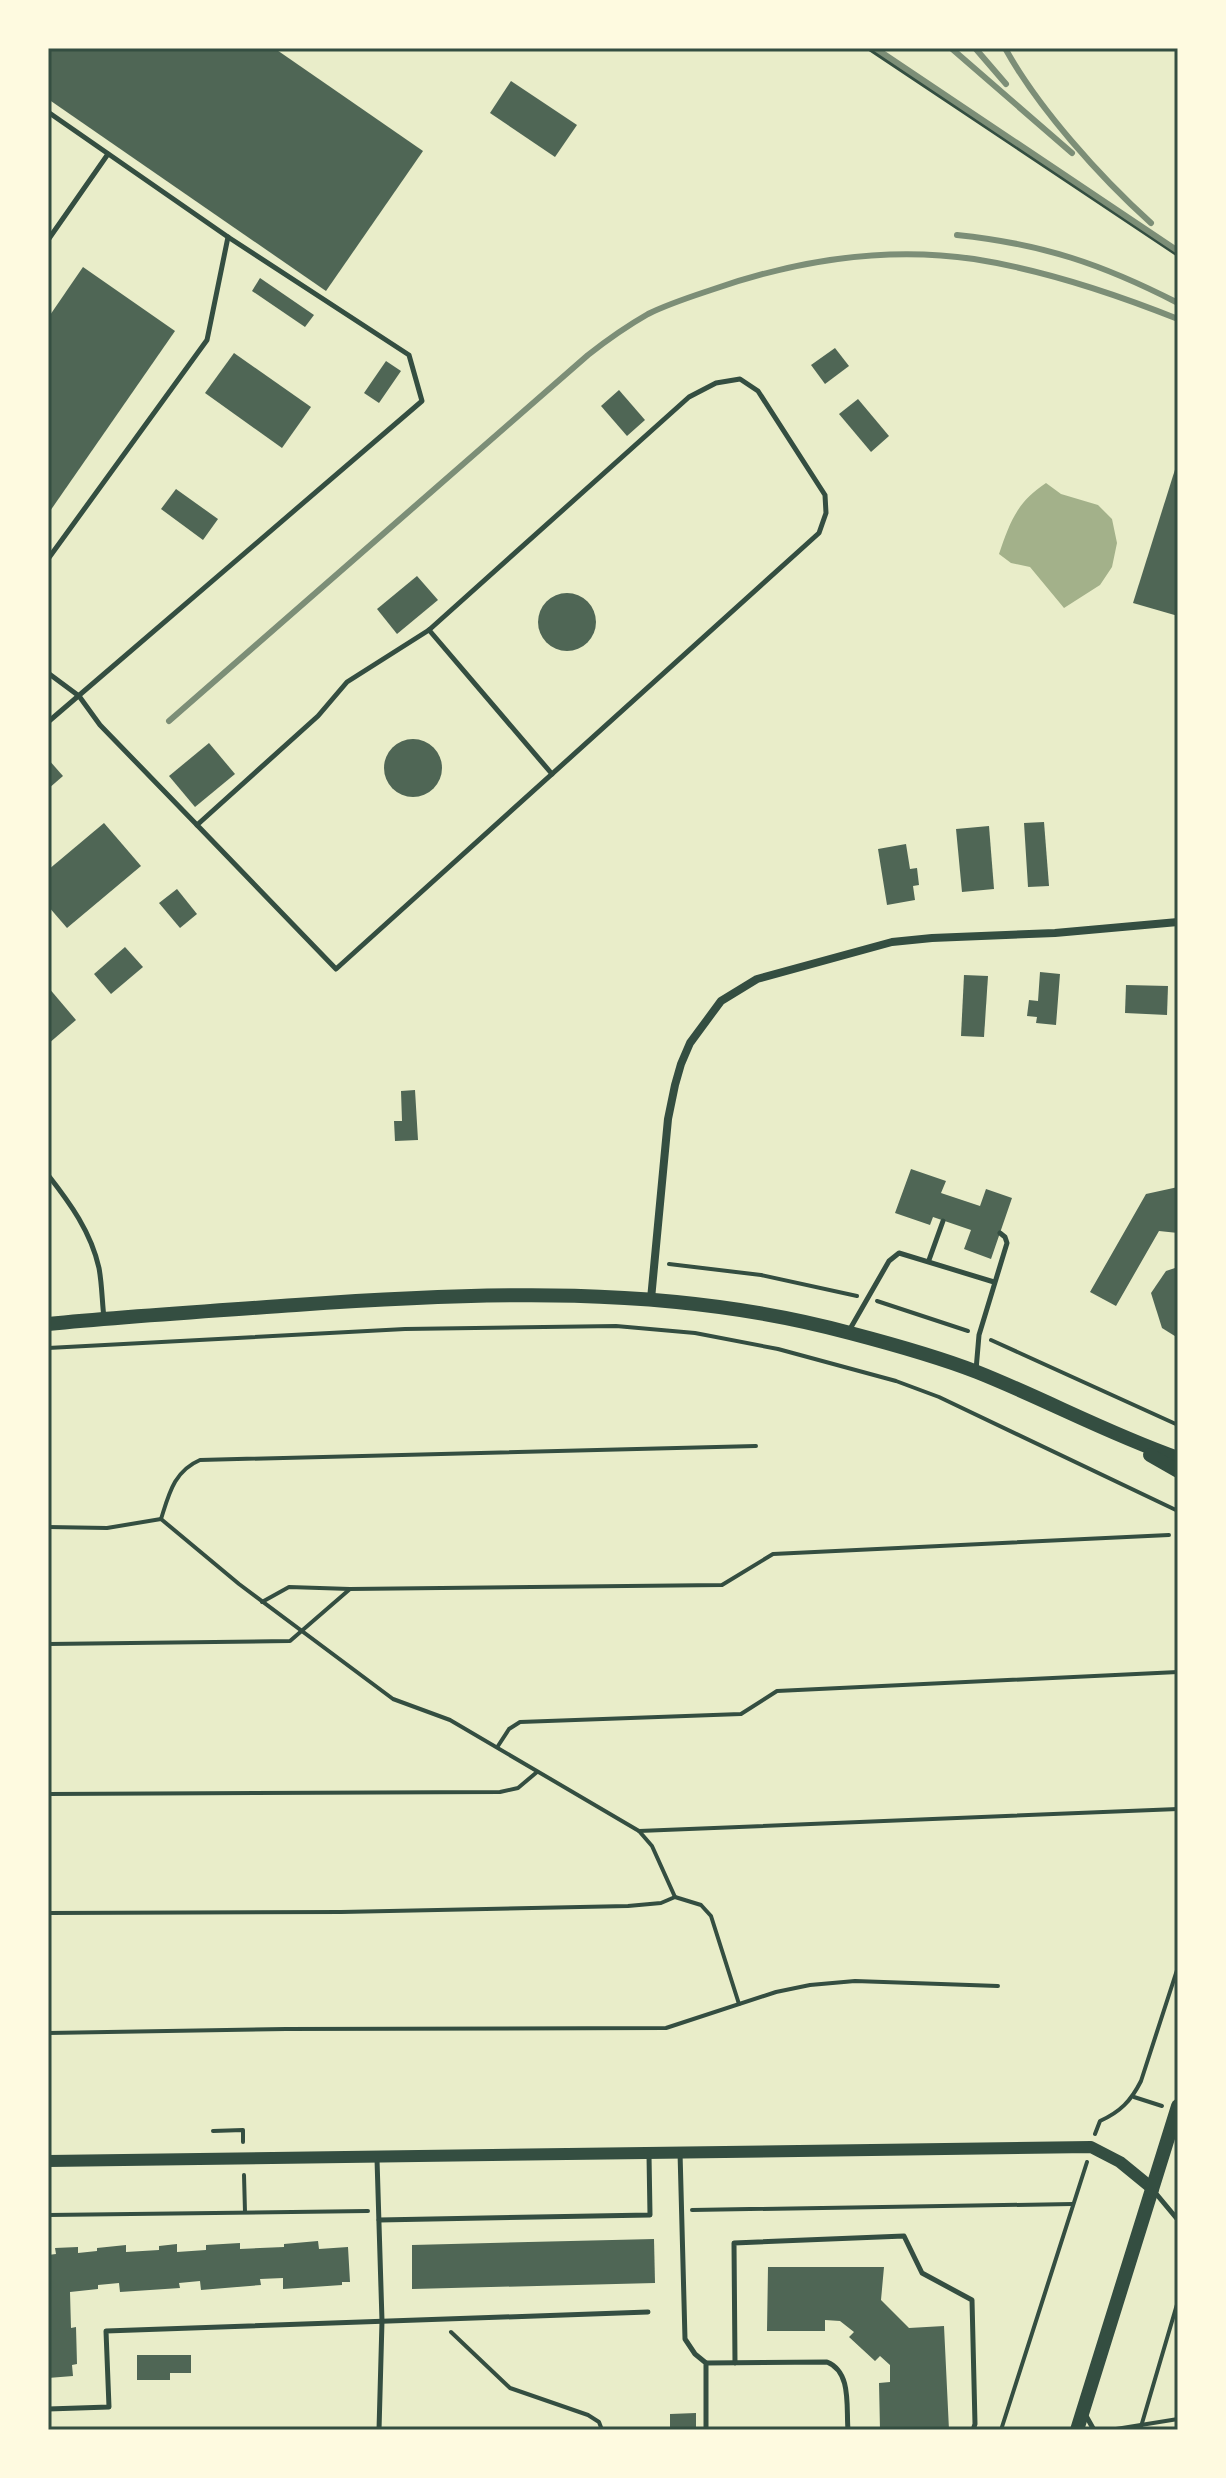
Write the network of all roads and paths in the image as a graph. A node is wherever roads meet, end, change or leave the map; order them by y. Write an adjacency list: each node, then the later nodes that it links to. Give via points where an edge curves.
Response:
1 (868, 48): 6 (path)
2 (48, 112): 3 (lane)
3 (108, 154): 4 (lane); 5 (lane)
4 (228, 237): 7 (lane, via 207,340); 10 (lane, via 409,355 422,401)
5 (48, 240)
6 (1178, 255)
7 (48, 559)
8 (429, 630): 12 (lane); 12 (lane, via 689,397 716,383 740,379 758,391 825,495 819,533); 13 (lane, via 347,682 318,716)
9 (48, 673): 10 (lane)
10 (79, 696): 11 (lane); 13 (lane, via 100,725)
11 (48, 722)
12 (552, 774): 13 (lane, via 336,969)
13 (197, 825)
14 (1178, 922): 19 (street, via 892,942 739,988 712,1012 681,1064 668,1119)
15 (48, 1175): 23 (lane, via 90,1239)
16 (943, 1221): 18 (lane)
17 (1000, 1233): 20 (lane, via 1007,1243)
18 (929, 1260): 20 (lane); 22 (lane, via 896,1254)
19 (655, 1263): 21 (street); 22 (path, via 761,1275)
20 (994, 1282): 26 (lane)
21 (651, 1299): 23 (main road, via 395,1298); 25 (main road, via 720,1306)
22 (868, 1299): 25 (lane); 26 (path)
23 (104, 1319): 24 (main road)
24 (48, 1324)
25 (848, 1332): 28 (main road)
26 (979, 1335): 28 (lane); 30 (path)
27 (48, 1348): 34 (path, via 419,1328 616,1326 695,1333 896,1381)
28 (976, 1371): 29 (main road)
29 (1097, 1425): 32 (main road); 33 (main road)
30 (1178, 1425)
31 (756, 1446): 35 (path, via 200,1460 178,1476)
32 (1178, 1458)
33 (1178, 1471)
34 (1178, 1511)
35 (161, 1519): 36 (path, via 107,1528); 39 (path)
36 (48, 1527)
37 (1169, 1535): 38 (path, via 773,1554 722,1585)
38 (350, 1589): 39 (path, via 289,1587); 40 (path)
39 (262, 1602): 40 (path)
40 (302, 1631): 41 (path, via 290,1641); 43 (path, via 393,1699 450,1720)
41 (48, 1644)
42 (1178, 1672): 43 (path, via 777,1691 741,1714 520,1722)
43 (498, 1746): 44 (path)
44 (537, 1772): 45 (path, via 518,1788 500,1792); 47 (path)
45 (48, 1794)
46 (1178, 1809): 47 (path)
47 (639, 1831): 48 (path, via 652,1846)
48 (675, 1897): 49 (path, via 628,1906); 52 (path, via 701,1905 711,1916)
49 (48, 1913)
50 (1178, 1967): 54 (path)
51 (998, 1986): 52 (path, via 855,1981 810,1985)
52 (739, 2004): 53 (path, via 666,2028)
53 (48, 2033)
54 (1134, 2097): 55 (path); 56 (path, via 1100,2121)
55 (1177, 2108): 61 (main road)
56 (1091, 2147): 57 (street); 61 (street); 62 (path)
57 (680, 2152): 58 (street); 63 (lane)
58 (649, 2153): 59 (street); 66 (lane, via 650,2215)
59 (377, 2156): 60 (street); 64 (lane)
60 (48, 2161)
61 (1153, 2189): 67 (lane); 75 (main road)
62 (1073, 2204): 63 (path); 84 (path)
63 (681, 2210): 72 (lane, via 685,2339)
64 (379, 2211): 65 (path); 66 (lane)
65 (48, 2215)
66 (379, 2220): 71 (lane)
67 (1178, 2220)
68 (1178, 2301): 77 (path)
69 (648, 2312): 70 (lane)
70 (437, 2319): 71 (lane); 80 (path, via 510,2388 588,2415)
71 (382, 2321): 74 (lane, via 106,2331 109,2407); 79 (lane)
72 (706, 2363): 73 (lane); 81 (lane)
73 (735, 2363): 82 (lane, via 835,2365 844,2378); 83 (lane, via 734,2243 904,2236 922,2273 972,2300)
74 (48, 2409)
75 (1083, 2411): 85 (main road); 86 (lane)
76 (1178, 2419): 77 (path)
77 (1142, 2424): 78 (path); 87 (path)
78 (1116, 2429)
79 (379, 2430)
80 (602, 2430)
81 (706, 2430)
82 (848, 2430)
83 (973, 2430)
84 (1001, 2430)
85 (1077, 2430)
86 (1094, 2430)
87 (1140, 2430)

